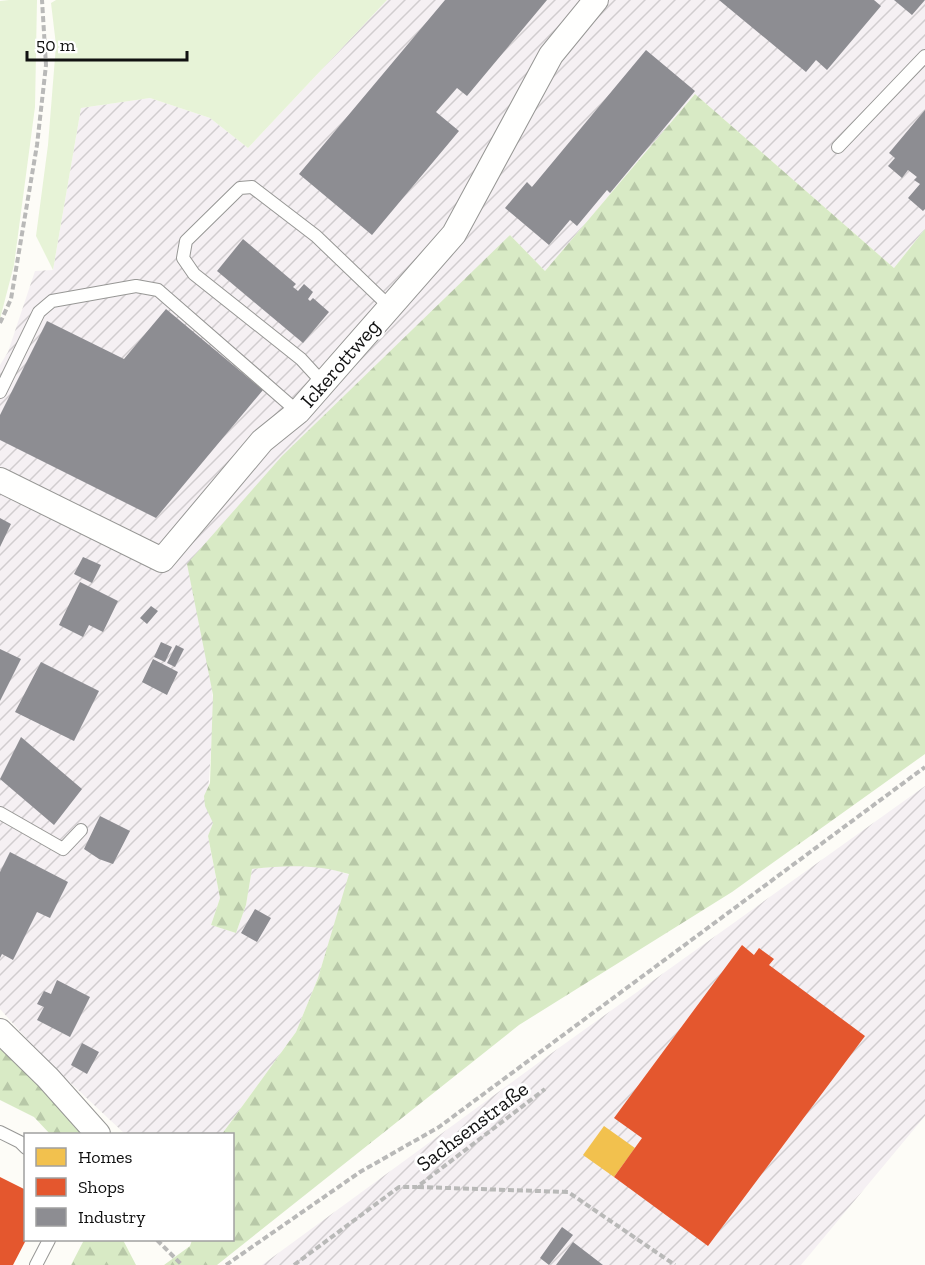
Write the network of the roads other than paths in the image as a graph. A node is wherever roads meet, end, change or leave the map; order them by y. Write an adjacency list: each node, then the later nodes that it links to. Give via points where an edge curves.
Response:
1 (596, 0): 4 (street, Ickerottweg, via 551,55 454,234)
2 (925, 56): 3 (lane)
3 (838, 147)
4 (390, 307): 5 (street, Ickerottweg); 5 (lane, via 316,236 252,187 240,188 186,241 183,258 194,274 300,359)
5 (323, 383): 7 (street, Ickerottweg)
6 (0, 392): 7 (lane, via 39,312 51,301 136,286 158,290)
7 (298, 411): 8 (street, Ickerottweg, via 262,441 162,560)
8 (0, 480)
9 (0, 813): 10 (lane, via 63,849)
10 (81, 830)
11 (0, 1031): 13 (street)
12 (0, 1132): 14 (lane)
13 (97, 1133)
14 (24, 1146)
15 (48, 1241): 16 (lane)
16 (36, 1265)

